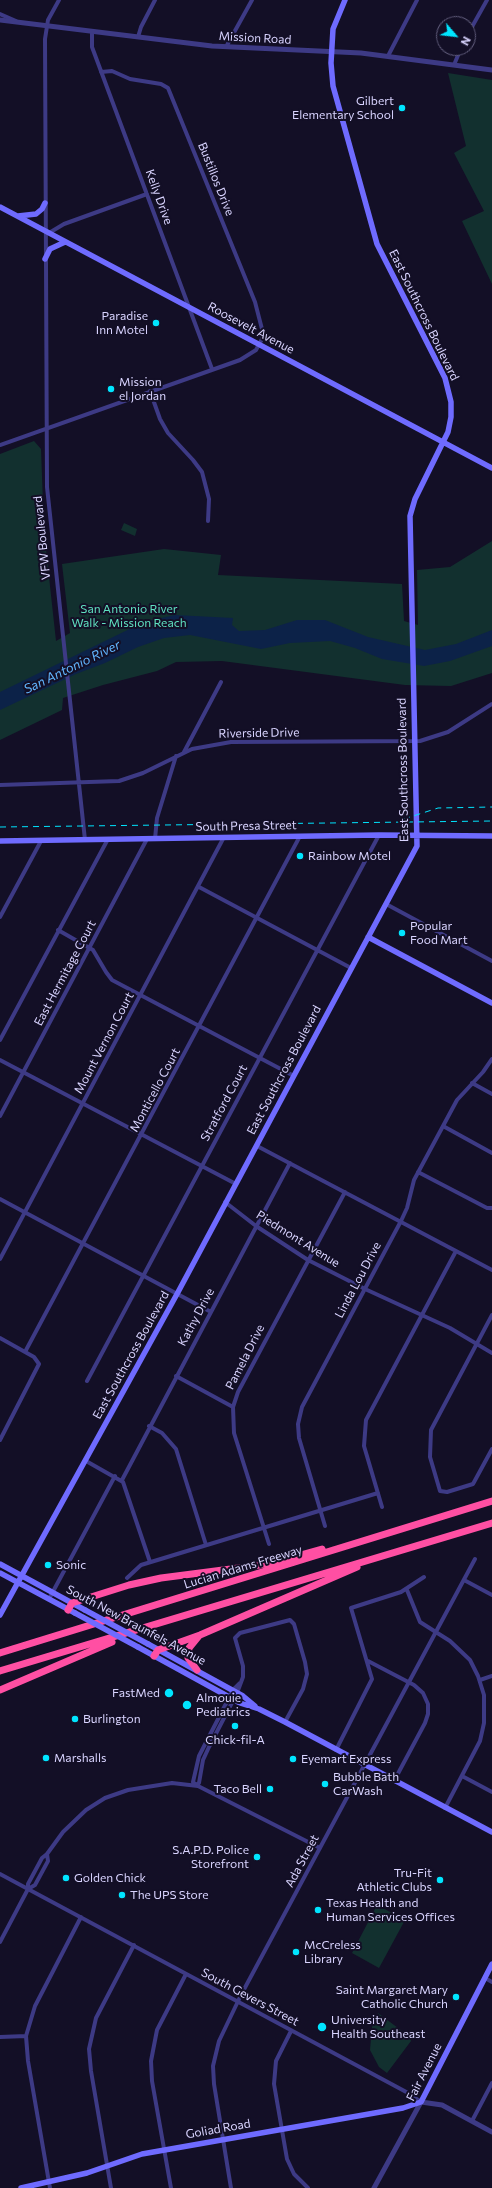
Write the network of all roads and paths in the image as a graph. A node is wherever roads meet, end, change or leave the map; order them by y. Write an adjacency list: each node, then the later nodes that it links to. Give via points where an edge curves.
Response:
1 (59, 0): 11 (street, VFW Boulevard)
2 (155, 0): 13 (street)
3 (252, 0): 14 (street)
4 (345, 0): 15 (main road, East Southcross Boulevard, via 333,29)
5 (417, 0): 16 (street)
6 (487, 0): 8 (street)
7 (0, 14): 10 (street, Mission Road)
8 (476, 20)
9 (1, 22): 10 (street, Mission Road)
10 (17, 22): 11 (street, Mission Road)
11 (47, 26): 12 (street, Mission Road); 22 (street, VFW Boulevard, via 44,39)
12 (92, 32): 13 (street, Mission Road); 20 (street, Kelly Drive, via 92,47)
13 (138, 37): 14 (street, Mission Road)
14 (226, 47): 15 (street, Mission Road)
15 (332, 51): 16 (street, Mission Road); 33 (main road, East Southcross Boulevard, via 333,86 377,244 448,387 451,417)
16 (388, 56): 18 (street, Mission Road)
17 (458, 56): 18 (street)
18 (454, 65): 19 (street, Mission Road)
19 (492, 70)
20 (101, 72): 21 (street, Kelly Drive); 29 (street, Bustillos Drive, via 112,71 130,79 161,84 171,92 256,302 263,333)
21 (147, 194): 25 (street, via 64,224); 28 (street, Kelly Drive)
22 (45, 203): 24 (main road, via 36,214); 25 (street, VFW Boulevard)
23 (0, 207): 24 (main road, Roosevelt Avenue)
24 (17, 216): 25 (main road, Roosevelt Avenue)
25 (47, 233): 26 (main road, Roosevelt Avenue); 27 (street, VFW Boulevard)
26 (65, 242): 27 (main road, via 50,249); 28 (main road, Roosevelt Avenue)
27 (46, 259): 32 (street, VFW Boulevard)
28 (188, 306): 29 (main road, Roosevelt Avenue); 30 (street, Kelly Drive)
29 (260, 345): 30 (street, via 246,357); 33 (main road, Roosevelt Avenue)
30 (212, 369): 31 (street)
31 (150, 391): 32 (street); 36 (street, via 164,427 202,472 209,499)
32 (46, 429): 34 (street); 42 (street, VFW Boulevard, via 47,487)
33 (444, 443): 35 (main road, Roosevelt Avenue); 39 (main road, East Southcross Boulevard, via 416,495 410,516)
34 (0, 445)
35 (492, 468)
36 (208, 521)
37 (222, 682): 40 (street)
38 (492, 704): 39 (street, Riverside Drive, via 448,732)
39 (414, 741): 40 (street, Riverside Drive, via 231,742); 45 (main road, East Southcross Boulevard)
40 (184, 752): 41 (street, Riverside Drive)
41 (176, 756): 42 (street, Riverside Drive, via 127,780); 51 (street, via 157,818)
42 (79, 784): 43 (street, Riverside Drive); 52 (street, VFW Boulevard)
43 (0, 785)
44 (379, 835): 45 (main road, South Presa Street); 46 (main road, South Presa Street); 62 (street, Stratford Court)
45 (416, 835): 47 (main road, South Presa Street); 56 (main road, East Southcross Boulevard, via 415,851)
46 (300, 836): 48 (main road, South Presa Street); 58 (street, Monticello Court)
47 (492, 836)
48 (224, 838): 51 (main road, South Presa Street); 55 (street, Mount Vernon Court)
49 (108, 839): 50 (main road, South Presa Street); 52 (main road, South Presa Street); 59 (street)
50 (147, 839): 51 (main road, South Presa Street); 61 (street, East Hermitage Court)
51 (154, 839)
52 (86, 840): 54 (main road, South Presa Street)
53 (0, 841): 54 (main road, South Presa Street)
54 (40, 841): 57 (street)
55 (199, 886): 58 (street); 65 (street, Mount Vernon Court)
56 (386, 904): 60 (main road, East Southcross Boulevard); 63 (street)
57 (0, 917)
58 (257, 918): 62 (street); 67 (street, Monticello Court)
59 (58, 930): 61 (street); 69 (street)
60 (368, 937): 64 (main road, East Southcross Boulevard); 66 (main road)
61 (90, 948): 65 (street, via 96,953 108,976); 74 (street, East Hermitage Court)
62 (317, 951): 64 (street); 71 (street, Stratford Court)
63 (492, 961)
64 (352, 968): 75 (main road, East Southcross Boulevard)
65 (140, 995): 67 (street); 78 (street, Mount Vernon Court)
66 (492, 1003)
67 (199, 1027): 71 (street); 81 (street, Monticello Court)
68 (0, 1028): 69 (street)
69 (5, 1031): 70 (street)
70 (0, 1040)
71 (260, 1058): 75 (street); 85 (street, Stratford Court)
72 (492, 1059): 76 (street, Linda Lou Drive, via 484,1072)
73 (0, 1060): 74 (street)
74 (24, 1072): 78 (street); 79 (street, East Hermitage Court)
75 (294, 1076): 82 (main road, East Southcross Boulevard)
76 (472, 1083): 77 (street); 80 (street, Linda Lou Drive, via 457,1100)
77 (492, 1094)
78 (83, 1103): 81 (street); 92 (street, Mount Vernon Court)
79 (0, 1116)
80 (443, 1126): 83 (street); 86 (street, Linda Lou Drive)
81 (142, 1135): 85 (street); 95 (street, Monticello Court)
82 (256, 1146): 84 (street); 87 (main road, East Southcross Boulevard)
83 (492, 1152)
84 (290, 1163): 88 (street); 94 (street, Kathy Drive)
85 (202, 1166): 87 (street); 100 (street, Stratford Court)
86 (418, 1172): 91 (street, via 487,1208); 93 (street, Linda Lou Drive, via 407,1208)
87 (236, 1184): 90 (main road, East Southcross Boulevard)
88 (345, 1192): 93 (street); 98 (street, Pamela Drive)
89 (0, 1199): 92 (street)
90 (225, 1202): 94 (street, Piedmont Avenue); 102 (main road, East Southcross Boulevard)
91 (492, 1208)
92 (25, 1212): 95 (street); 97 (street, Mount Vernon Court)
93 (400, 1221): 96 (street); 101 (street, Linda Lou Drive)
94 (256, 1226): 98 (street, Piedmont Avenue); 103 (street, Kathy Drive)
95 (84, 1244): 100 (street); 108 (street, Monticello Court)
96 (456, 1250): 99 (street); 104 (street)
97 (0, 1258)
98 (308, 1260): 101 (street, Piedmont Avenue); 112 (street, Pamela Drive)
99 (492, 1270)
100 (144, 1276): 102 (street); 111 (street, Stratford Court)
101 (365, 1289): 104 (street, Piedmont Avenue); 122 (street, Linda Lou Drive, via 300,1412 299,1438)
102 (177, 1294): 103 (street); 116 (main road, East Southcross Boulevard)
103 (211, 1312): 110 (street, Kathy Drive)
104 (422, 1314): 107 (street, Piedmont Avenue); 119 (street, via 364,1427 364,1446)
105 (492, 1315): 107 (street)
106 (0, 1338): 108 (street)
107 (477, 1343): 109 (street, Piedmont Avenue); 115 (street, via 433,1427 429,1449 438,1489 441,1492 473,1484)
108 (25, 1352): 114 (street, via 38,1361 39,1368)
109 (492, 1352)
110 (176, 1376): 112 (street); 113 (street, Kathy Drive)
111 (87, 1381)
112 (232, 1407): 125 (street, Pamela Drive, via 234,1432)
113 (149, 1426): 118 (street, Kathy Drive); 128 (street, via 162,1433 176,1449)
114 (0, 1440)
115 (492, 1449)
116 (86, 1461): 117 (street); 134 (main road, East Southcross Boulevard)
117 (115, 1476): 118 (street); 140 (street)
118 (122, 1480): 131 (street)
119 (378, 1493): 121 (street); 122 (street)
120 (492, 1501): 126 (highway, Lucian Adams Freeway)
121 (382, 1507)
122 (320, 1511): 124 (street, Linda Lou Drive); 125 (street)
123 (492, 1523): 130 (highway)
124 (325, 1526)
125 (263, 1528): 127 (street, Pamela Drive); 128 (street)
126 (373, 1538): 143 (highway, via 254,1566 161,1578 129,1585); 148 (highway, Lucian Adams Freeway)
127 (268, 1544)
128 (206, 1545): 131 (street)
129 (475, 1559): 137 (street, Ada Street)
130 (369, 1560): 145 (highway); 147 (highway)
131 (150, 1562): 136 (street, via 141,1565)
132 (0, 1564): 134 (main road, South New Braunfels Avenue)
133 (0, 1573): 138 (main road, South New Braunfels Avenue)
134 (22, 1576): 138 (main road, East Southcross Boulevard); 140 (main road, South New Braunfels Avenue)
135 (424, 1577): 139 (street)
136 (127, 1578)
137 (464, 1580): 141 (street); 146 (street, Ada Street)
138 (18, 1583): 142 (main road, South New Braunfels Avenue); 144 (main road, East Southcross Boulevard)
139 (407, 1590): 146 (street, via 418,1620); 150 (street, via 351,1608)
140 (53, 1592): 142 (street); 143 (main road, South New Braunfels Avenue)
141 (492, 1595)
142 (49, 1599): 143 (main road, South New Braunfels Avenue)
143 (72, 1608): 149 (main road, South New Braunfels Avenue, bridge, via 138,1647); 149 (main road, South New Braunfels Avenue, bridge, via 85,1610 148,1644)
144 (0, 1615)
145 (164, 1622): 152 (highway); 156 (highway, via 73,1657)
146 (436, 1633): 154 (street, via 464,1653); 155 (street, Ada Street)
147 (200, 1635): 149 (highway); 151 (highway, via 189,1648 188,1658)
148 (1, 1653)
149 (156, 1653): 151 (main road, South New Braunfels Avenue); 158 (main road, South New Braunfels Avenue)
150 (368, 1661): 155 (street); 161 (street, via 372,1675 370,1685)
151 (197, 1670): 157 (main road, South New Braunfels Avenue)
152 (0, 1671)
153 (492, 1676): 154 (street)
154 (480, 1680): 163 (street, via 485,1704 484,1723 480,1741)
155 (409, 1682): 162 (street, Ada Street); 164 (street, via 423,1693 428,1704 428,1714)
156 (0, 1690)
157 (235, 1692): 158 (street); 159 (main road, South New Braunfels Avenue); 160 (street, via 243,1677 243,1666 235,1638 240,1633 292,1621 305,1662 305,1684)
158 (232, 1698): 159 (main road, South New Braunfels Avenue); 165 (street, via 203,1760 199,1783)
159 (259, 1709): 160 (main road, South New Braunfels Avenue)
160 (285, 1722): 161 (main road, South New Braunfels Avenue)
161 (336, 1750): 162 (main road, South New Braunfels Avenue)
162 (364, 1765): 164 (main road, South New Braunfels Avenue); 169 (street, Ada Street)
163 (462, 1776): 166 (street); 167 (street)
164 (394, 1781): 167 (main road, South New Braunfels Avenue)
165 (196, 1785): 169 (street); 170 (street, via 155,1784 105,1798 76,1819)
166 (492, 1792)
167 (445, 1808): 168 (main road, South New Braunfels Avenue)
168 (492, 1832)
169 (320, 1848): 180 (street, Ada Street)
170 (47, 1854): 172 (street, via 42,1858 28,1884); 172 (street, via 48,1861 35,1886)
171 (0, 1874): 172 (street, South Gevers Street)
172 (28, 1889): 173 (street, South Gevers Street); 174 (street)
173 (81, 1917): 175 (street, South Gevers Street); 182 (street, via 35,2006)
174 (0, 1942)
175 (134, 1945): 177 (street, South Gevers Street); 191 (street, via 100,2008 90,2038 90,2071)
176 (492, 1964): 178 (main road, Fair Avenue)
177 (186, 1974): 180 (street, South Gevers Street); 190 (street, via 161,2021 152,2050 152,2076)
178 (485, 1978): 179 (street); 185 (main road, Fair Avenue)
179 (492, 1982)
180 (238, 2002): 181 (street, South Gevers Street); 189 (street, Ada Street, via 219,2041 213,2066)
181 (291, 2031): 185 (street, South Gevers Street); 187 (street, via 279,2053 274,2073)
182 (26, 2036): 183 (street); 192 (street)
183 (0, 2037)
184 (492, 2083): 186 (street)
185 (421, 2102): 186 (street, South Gevers Street, via 442,2105); 187 (main road, Goliad Road, via 403,2108); 199 (street, Fair Avenue)
186 (472, 2121): 188 (street, South Gevers Street)
187 (282, 2130): 189 (main road, Goliad Road); 198 (street, via 289,2164 298,2179)
188 (492, 2132)
189 (223, 2140): 190 (main road, Goliad Road); 197 (street, Ada Street)
190 (164, 2150): 191 (main road, Goliad Road); 196 (street)
191 (107, 2165): 192 (main road, Goliad Road, via 87,2173); 195 (street)
192 (49, 2182): 193 (main road, Goliad Road); 194 (street)
193 (21, 2188)
194 (50, 2188)
195 (110, 2188)
196 (171, 2188)
197 (232, 2188)
198 (308, 2188)
199 (374, 2188)

